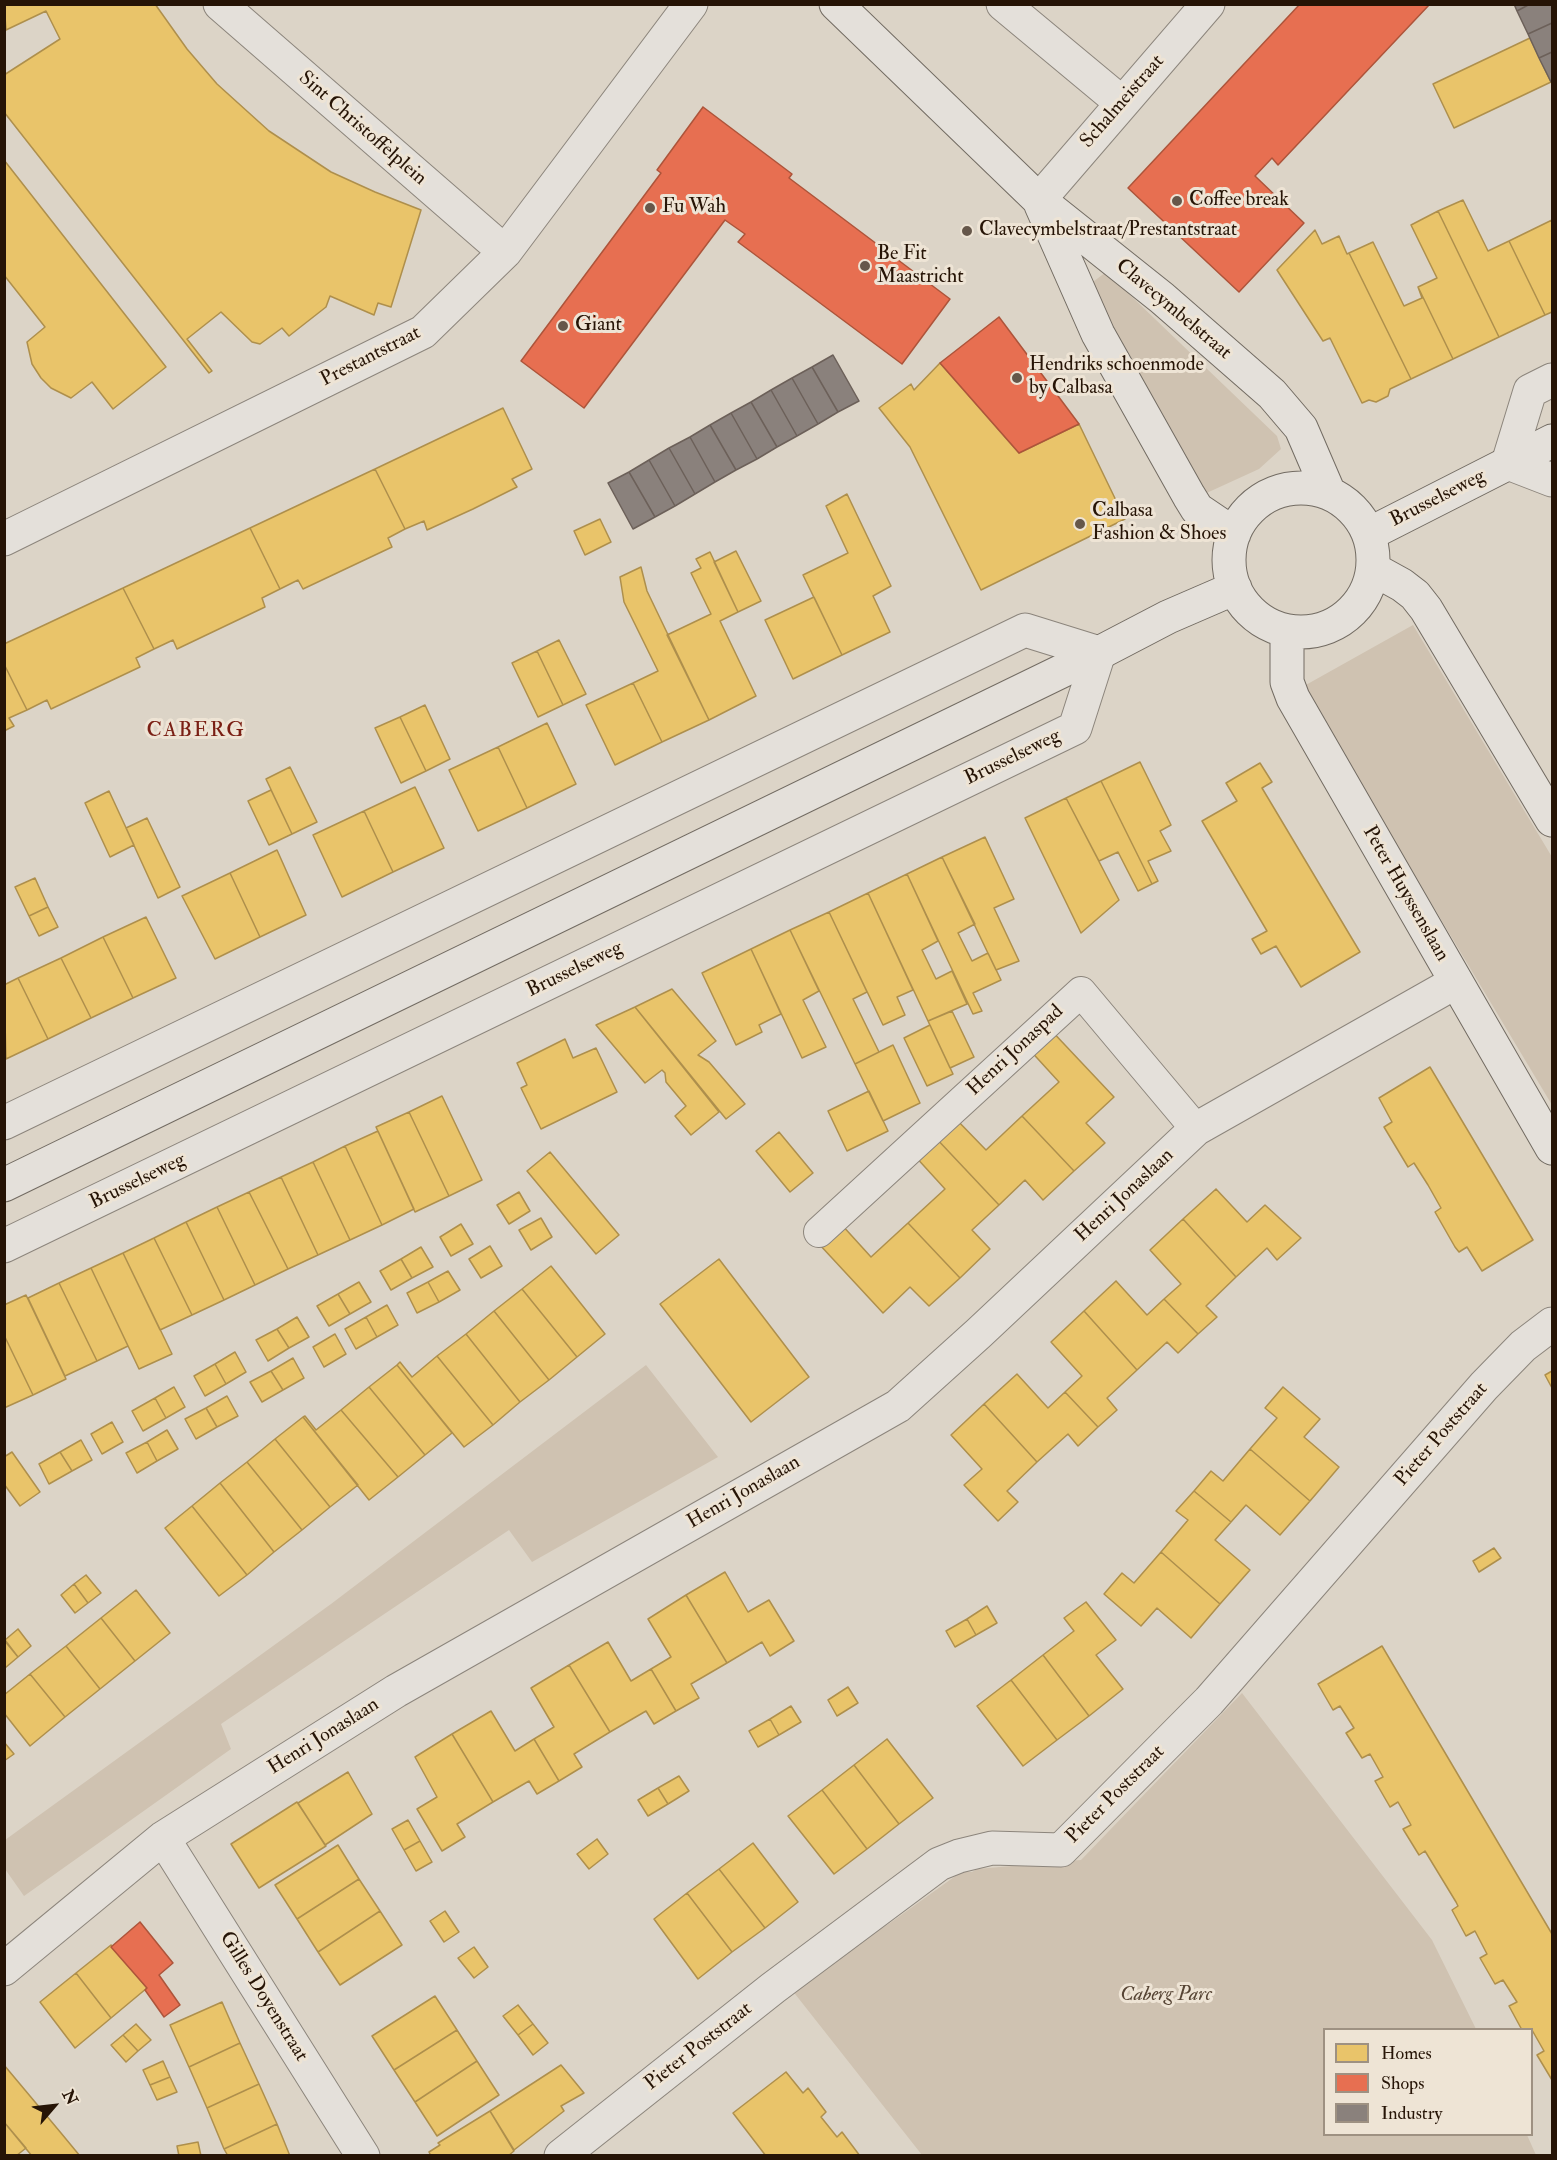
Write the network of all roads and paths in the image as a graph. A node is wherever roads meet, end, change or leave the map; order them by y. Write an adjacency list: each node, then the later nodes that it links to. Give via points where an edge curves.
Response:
1 (220, 4): 8 (street, Sint Christoffelplein)
2 (691, 4): 8 (street, Prestantstraat)
3 (836, 4): 7 (street, Clavecymbelstraat)
4 (1003, 4): 6 (street)
5 (1208, 4): 6 (street, Schalmeistraat)
6 (1122, 103): 7 (street, Schalmeistraat)
7 (1039, 200): 13 (street, Clavecymbelstraat, via 1162,298 1272,394 1301,428); 14 (street, Clavecymbelstraat, via 1098,334 1189,496 1197,508)
8 (505, 252): 16 (street, Prestantstraat, via 423,332)
9 (1552, 380): 11 (street, Brusselseweg, via 1530,391)
10 (1552, 441): 11 (street, Brusselseweg)
11 (1508, 463): 12 (street, Brusselseweg); 15 (street, Brusselseweg)
12 (1552, 480)
13 (1329, 493): 14 (street, via 1306,488 1284,490 1263,499 1246,514); 15 (street, via 1353,510)
14 (1234, 534): 18 (street, via 1230,572)
15 (1369, 534): 17 (street)
16 (4, 539)
17 (1373, 569): 19 (street, via 1358,605 1344,618 1326,628); 21 (street, via 1402,585 1426,609)
18 (1235, 588): 19 (street, via 1255,616); 20 (street)
19 (1287, 631): 22 (street, Peter Huyssenslaan, via 1287,682 1293,698)
20 (1099, 653): 23 (street, via 1025,630); 26 (street); 28 (street, Brusselseweg, via 1075,728)
21 (1552, 820)
22 (1456, 982): 24 (street, Henri Jonaslaan); 25 (street, Peter Huyssenslaan)
23 (4, 1123)
24 (1196, 1129): 27 (lane, Henri Jonaspad, via 1081,992); 30 (street, Henri Jonaslaan, via 898,1406 396,1691)
25 (1552, 1148)
26 (4, 1185)
27 (819, 1232)
28 (4, 1246)
29 (1552, 1324): 33 (street, Pieter Poststraat, via 1523,1346 1484,1386 1209,1701 1061,1850 992,1848 939,1864 773,1988)
30 (163, 1838): 31 (street, Henri Jonaslaan); 32 (street, Gilles Doyenstraat)
31 (4, 1969)
32 (363, 2156)
33 (561, 2156)

